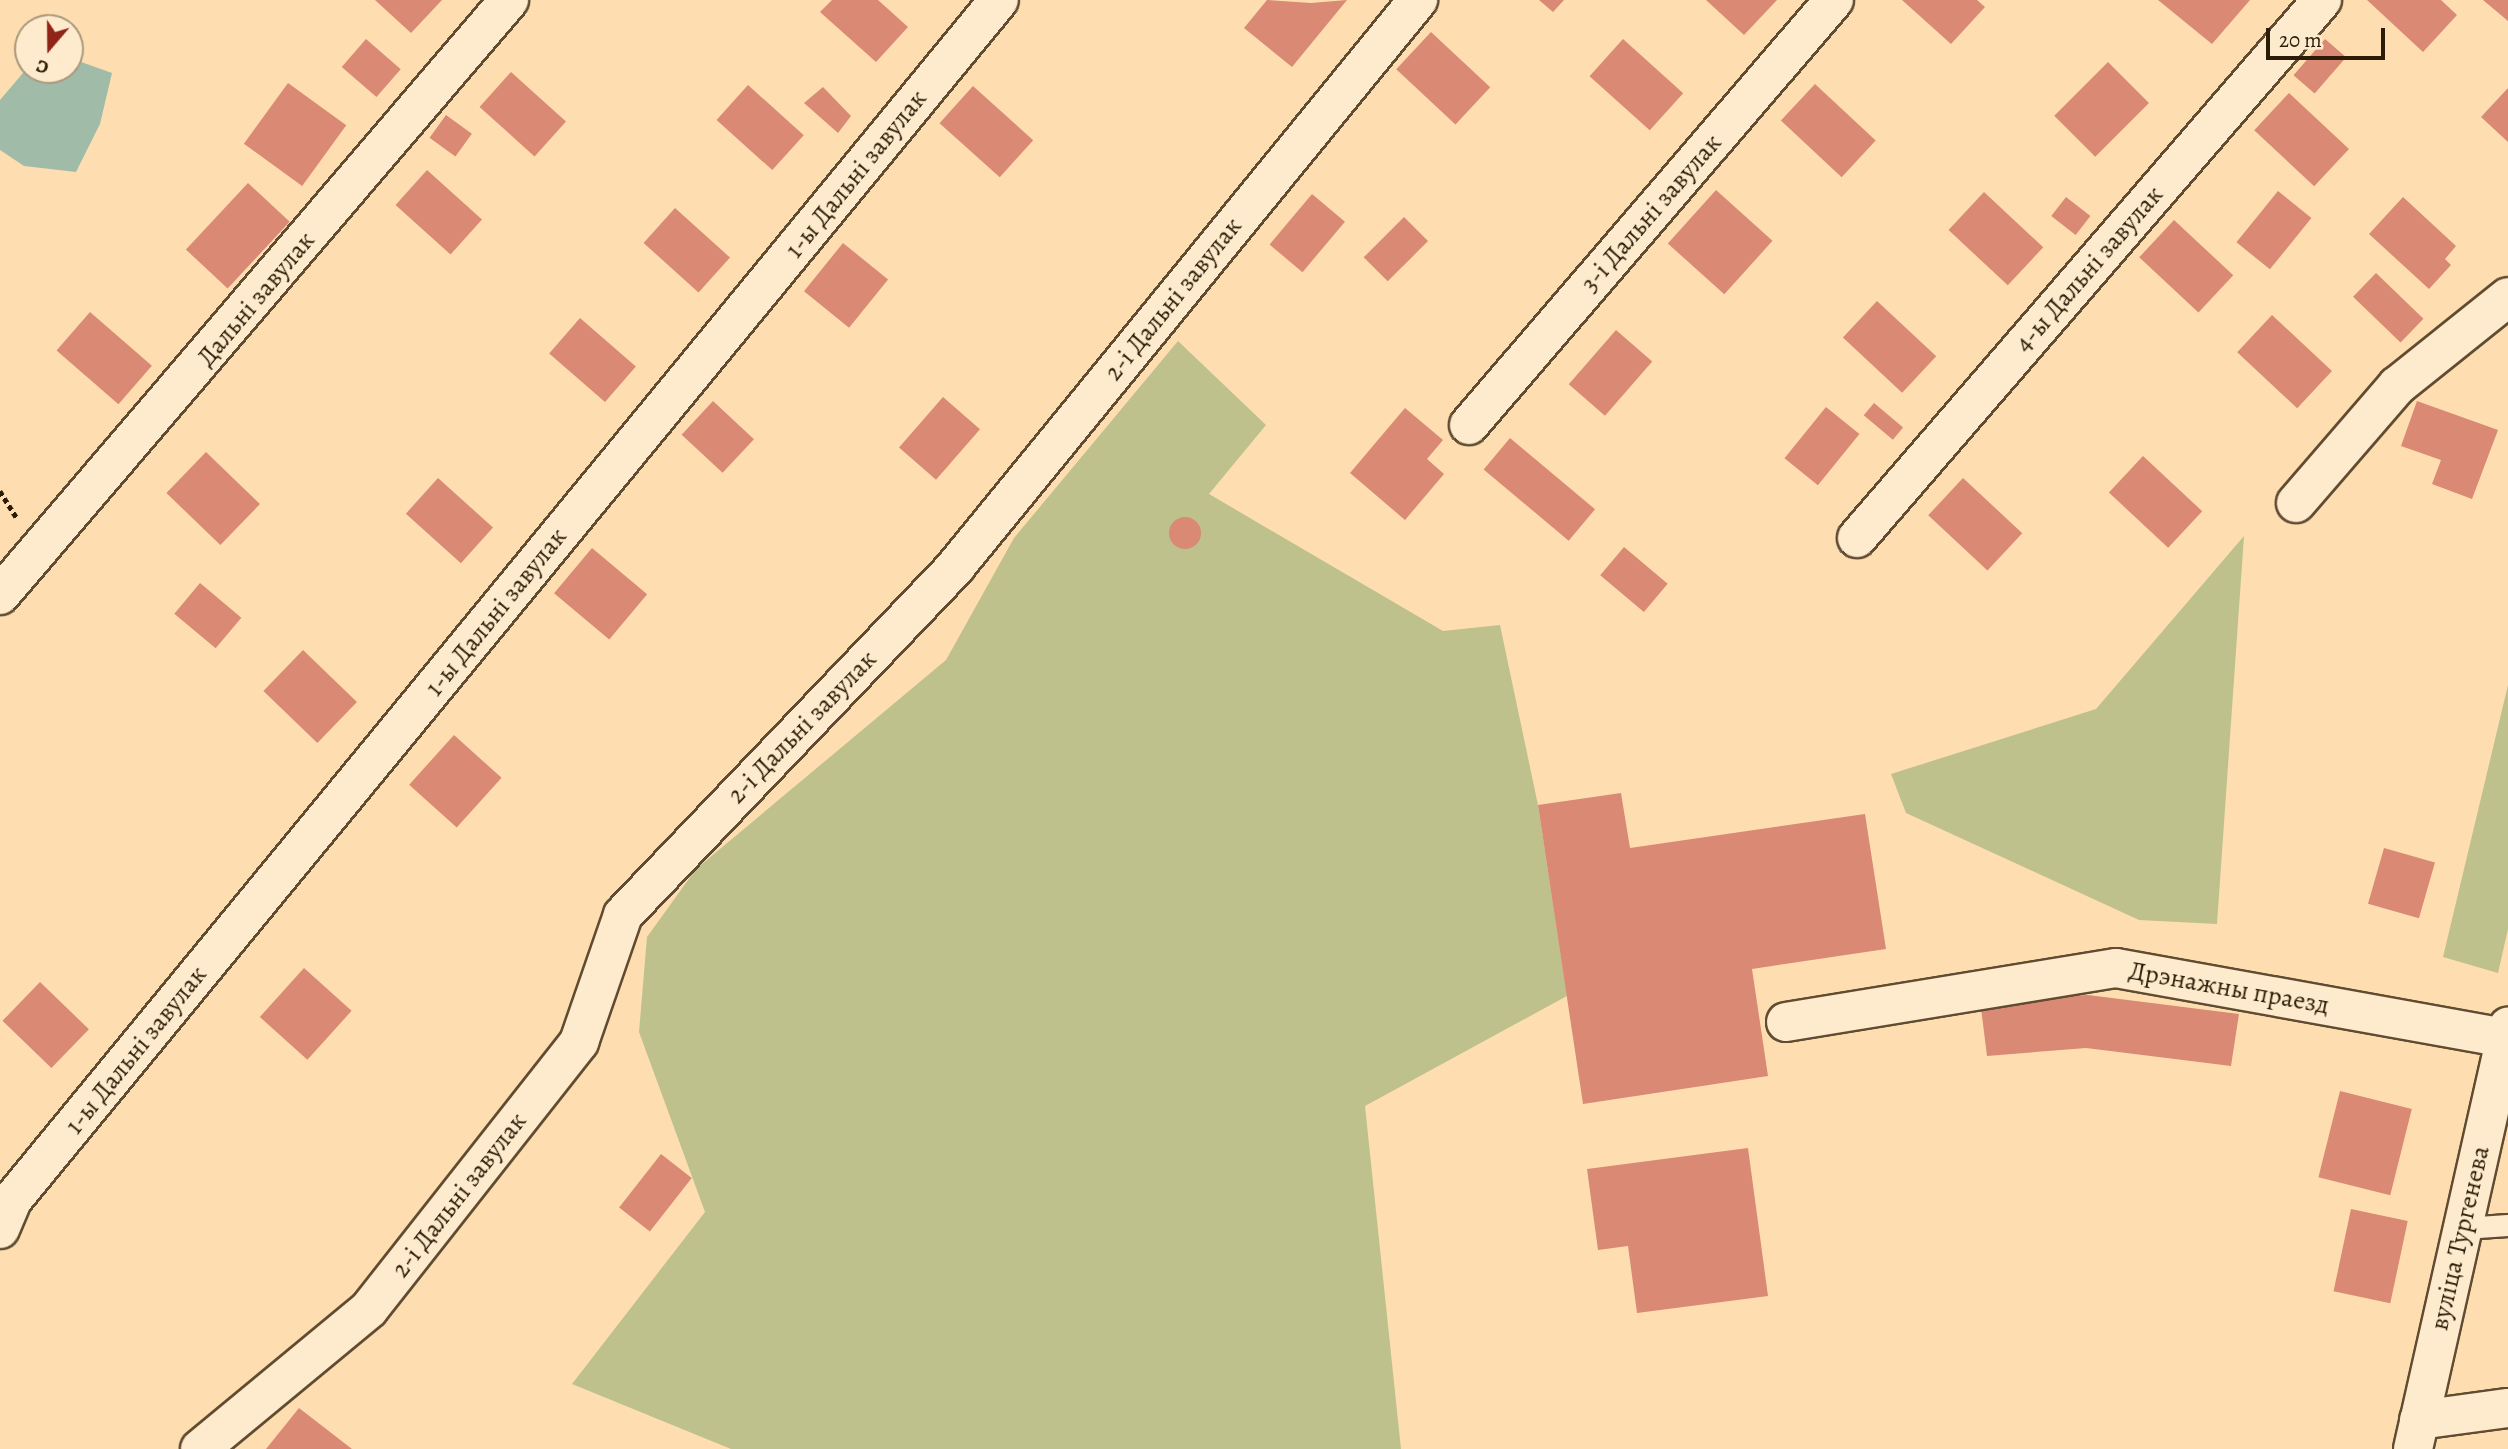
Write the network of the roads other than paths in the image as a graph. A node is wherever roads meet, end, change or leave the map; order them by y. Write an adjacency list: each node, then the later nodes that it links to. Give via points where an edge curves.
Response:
1 (509, 0): 10 (street, Дальні завулак)
2 (999, 0): 15 (street, 1-ы Дальні завулак, via 22,1188)
3 (1418, 0): 18 (street, 2-і Дальні завулак, via 956,566 623,915 579,1042 369,1309)
4 (1833, 0): 7 (street, 3-і Дальні завулак)
5 (2322, 0): 9 (street, 4-ы Дальні завулак)
6 (2508, 297): 8 (street, via 2397,386)
7 (1469, 425)
8 (2296, 503)
9 (1857, 538)
10 (0, 595)
11 (1786, 1022): 12 (street, Дрэнажны праезд, via 2116,968)
12 (2507, 1032): 14 (street, вуліца Тургенева)
13 (2508, 1225): 14 (lane)
14 (2463, 1228): 17 (street, вуліца Тургенева)
15 (0, 1229)
16 (2508, 1408): 17 (street)
17 (2416, 1434)
18 (200, 1449)

